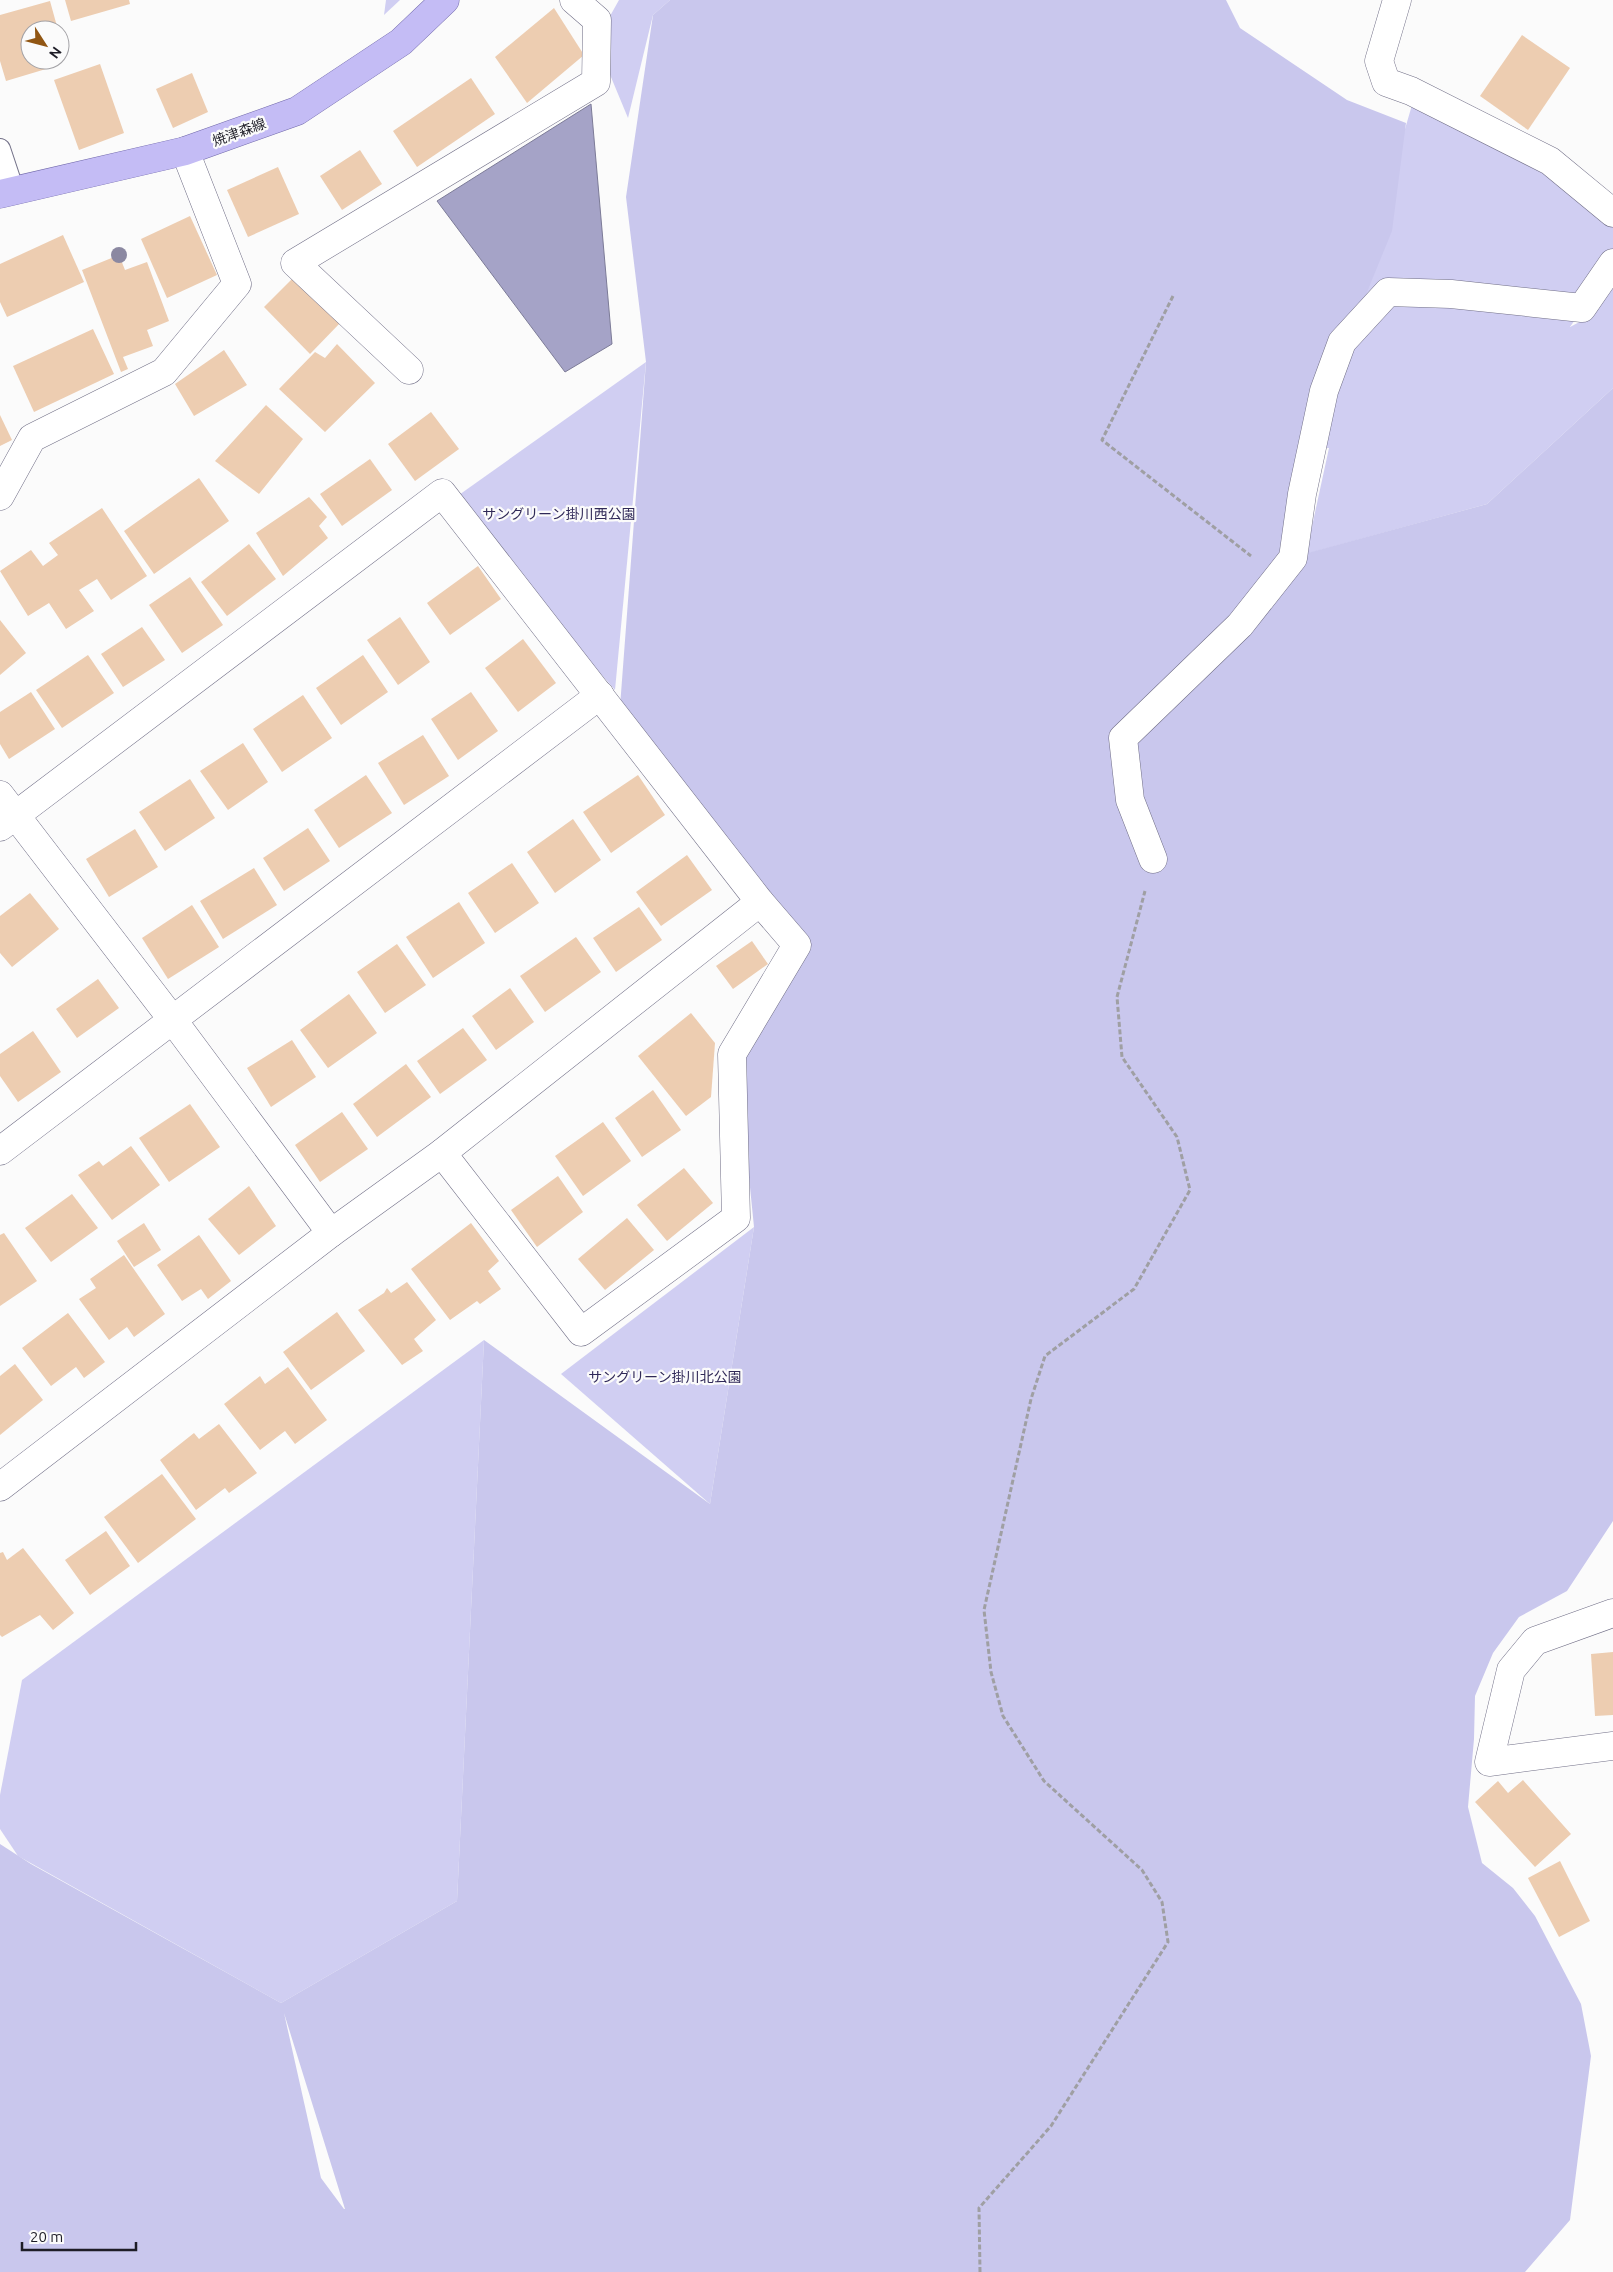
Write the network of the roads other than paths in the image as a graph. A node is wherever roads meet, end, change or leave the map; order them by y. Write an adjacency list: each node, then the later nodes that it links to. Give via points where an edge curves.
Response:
1 (445, 0): 5 (main road, 焼津森線, via 401,42 297,111)
2 (574, 0): 9 (street, via 597,20 596,82 295,263)
3 (1398, 0): 7 (street, via 1379,61 1386,82 1411,91 1550,161)
4 (0, 149): 6 (lane)
5 (185, 151): 6 (main road, 焼津森線); 10 (street, via 237,284 164,372 32,438)
6 (7, 192)
7 (1613, 213)
8 (1613, 263): 13 (street, via 1582,308 1451,294 1388,292 1342,342 1324,391 1302,494 1293,558 1240,625 1123,738 1130,800)
9 (409, 370)
10 (0, 496)
11 (600, 695): 12 (street, via 442,493); 14 (street); 15 (street)
12 (5, 812): 15 (street)
13 (1153, 859)
14 (760, 902): 17 (street); 17 (street, via 797,945 732,1054 736,1218 581,1332)
15 (172, 1019): 16 (street); 18 (street)
16 (0, 1151)
17 (442, 1153): 18 (street)
18 (330, 1233): 19 (street)
19 (0, 1487)
20 (1613, 1613): 21 (street, via 1535,1641 1517,1662 1511,1670 1489,1762)
21 (1613, 1746)

